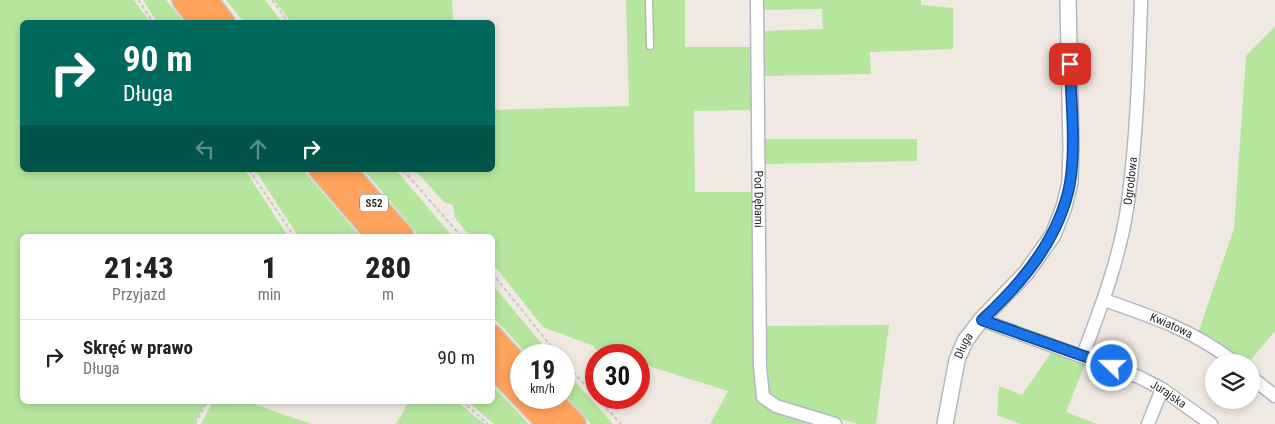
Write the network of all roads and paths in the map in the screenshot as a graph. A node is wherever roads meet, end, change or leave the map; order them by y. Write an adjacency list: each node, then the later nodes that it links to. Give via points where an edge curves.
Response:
1 (138, 0): 9 (path)
2 (183, 0): 10 (highway)
3 (207, 0): 11 (highway)
4 (272, 0): 12 (path)
5 (649, 0): 13 (lane)
6 (757, 0): 49 (street, Pod Dębami, via 760,366 764,398 776,406)
7 (1068, 0): 24 (street, Długa, via 1071,143 1070,182 1064,207 1053,235 1026,274)
8 (1140, 0): 23 (street, Ogrodowa, via 1128,201)
9 (152, 20)
10 (198, 20)
11 (222, 20)
12 (287, 20)
13 (650, 46)
14 (250, 172): 18 (path)
15 (322, 172): 19 (highway, S52)
16 (347, 172): 20 (highway, S52)
17 (405, 172): 21 (path)
18 (293, 234)
19 (375, 234)
20 (401, 234)
21 (459, 234)
22 (495, 277): 26 (path)
23 (1104, 300): 27 (street, Kwiatowa, via 1162,320 1204,340); 28 (street, Ogrodowa)
24 (982, 320): 28 (street, Jurajska); 50 (street, Długa, via 965,342 958,360)
25 (495, 339): 29 (highway)
26 (549, 344)
27 (1223, 354)
28 (1083, 355): 35 (street, Jurajska)
29 (510, 356)
30 (495, 368): 32 (highway)
31 (575, 374): 34 (path)
32 (510, 384)
33 (1260, 384): 36 (street)
34 (585, 385)
35 (1162, 389): 51 (street); 52 (street, Jurajska)
36 (1275, 396)
37 (206, 404): 43 (path)
38 (411, 404): 44 (path)
39 (465, 404): 45 (path)
40 (534, 409): 46 (highway)
41 (561, 409): 47 (highway)
42 (607, 409): 48 (path)
43 (195, 424)
44 (400, 424)
45 (488, 424)
46 (548, 424)
47 (575, 424)
48 (621, 424)
49 (834, 424)
50 (945, 424)
51 (1148, 424)
52 (1211, 424)

